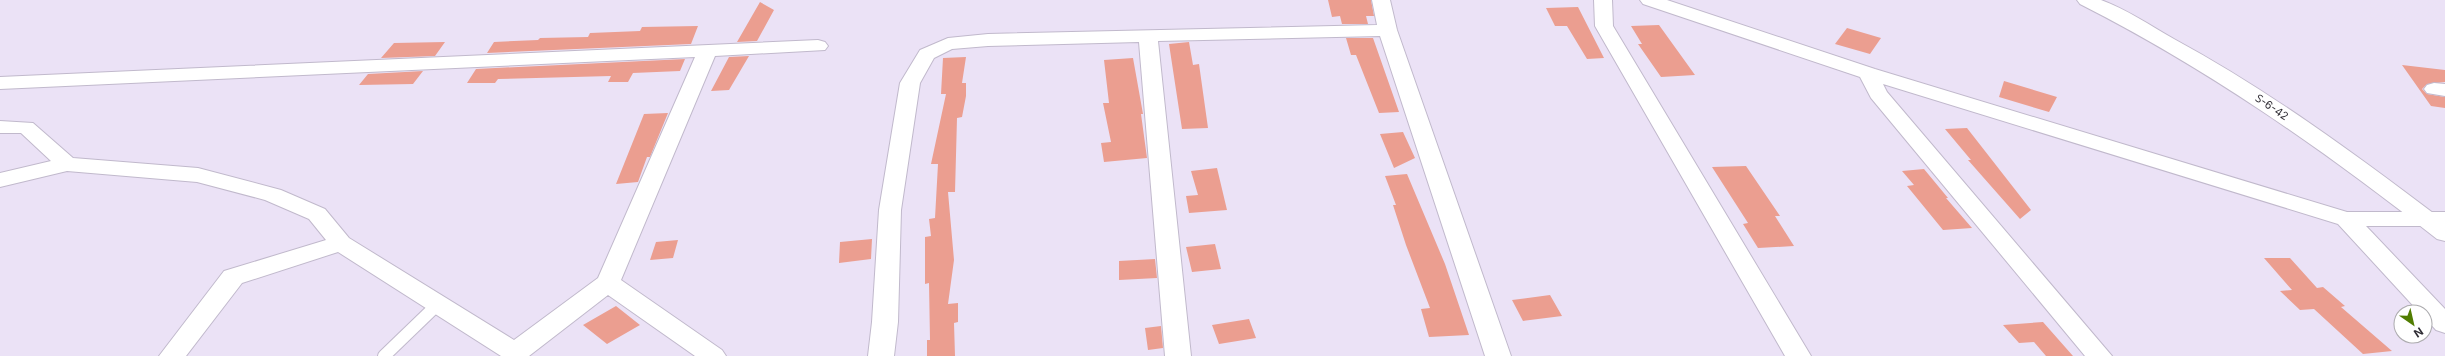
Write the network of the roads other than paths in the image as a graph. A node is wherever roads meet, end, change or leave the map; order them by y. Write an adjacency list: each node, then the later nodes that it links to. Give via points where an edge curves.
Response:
1 (1381, 0): 5 (street)
2 (1603, 0): 28 (street, via 1604,26)
3 (1649, 0): 9 (street)
4 (2086, 0): 15 (street, Տ-6-42 / Տ-6-42, via 2197,59 2286,116)
5 (1388, 30): 6 (street); 27 (street)
6 (1148, 36): 25 (street, via 988,40 948,44 927,54 910,83 892,203); 26 (street)
7 (818, 46): 8 (street)
8 (707, 52): 10 (street); 18 (street)
9 (1868, 72): 14 (street); 29 (street, via 1878,94)
10 (0, 83)
11 (0, 127): 12 (street, via 26,127)
12 (67, 164): 13 (street); 17 (street, via 198,175 273,195 316,214)
13 (0, 180)
14 (2346, 219): 15 (street); 20 (street)
15 (2435, 219): 16 (street, Տ-6-42 / Տ-6-42)
16 (2445, 234)
17 (341, 243): 19 (street); 22 (street, via 233,276)
18 (608, 283): 21 (street); 24 (street)
19 (438, 304): 21 (street); 23 (lane)
20 (2445, 324)
21 (513, 354)
22 (172, 356)
23 (384, 356)
24 (713, 356)
25 (881, 356)
26 (1178, 356)
27 (1498, 356)
28 (1798, 356)
29 (2099, 356)

